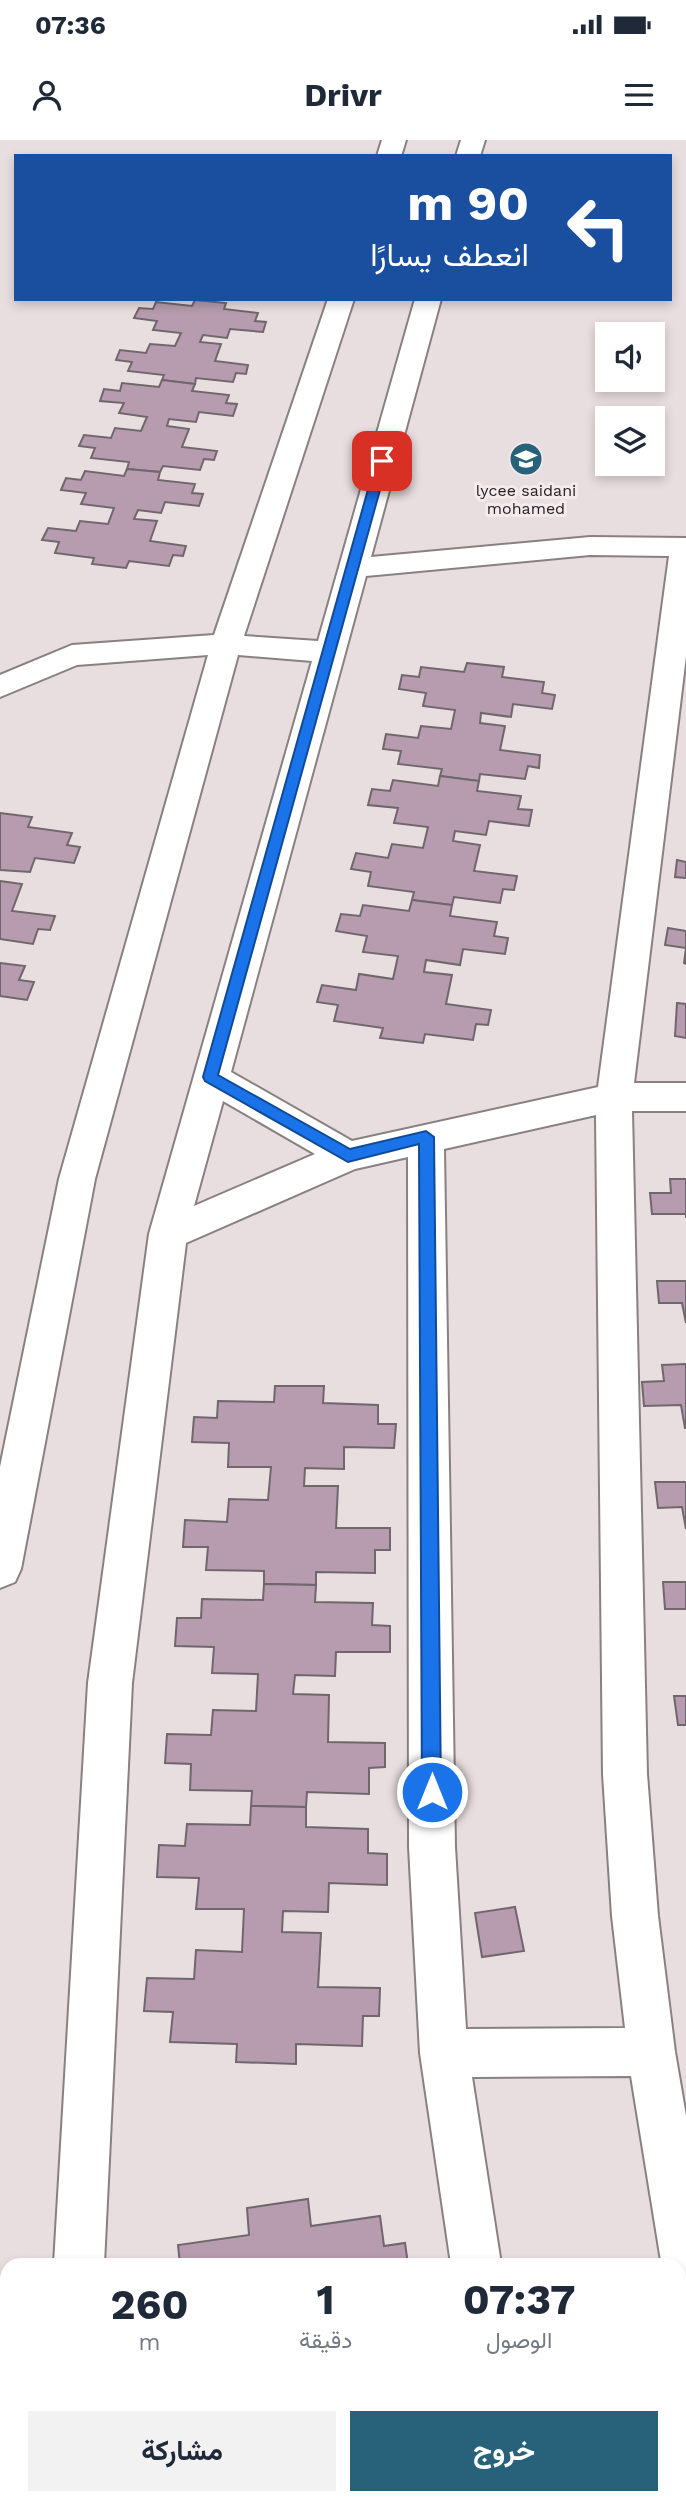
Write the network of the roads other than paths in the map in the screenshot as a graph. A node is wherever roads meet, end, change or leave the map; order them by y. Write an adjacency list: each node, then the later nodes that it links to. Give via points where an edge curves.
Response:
1 (340, 301): 5 (street)
2 (427, 301): 4 (street)
3 (685, 547): 4 (street, via 579,547); 9 (street)
4 (352, 568): 6 (street)
5 (226, 644): 6 (street); 7 (street, via 72,655); 14 (street, via 77,1179)
6 (328, 652): 8 (street)
7 (0, 687)
8 (210, 1077): 12 (street); 13 (street)
9 (614, 1097): 10 (street); 11 (street); 15 (street, via 625,1774)
10 (686, 1097)
11 (426, 1137): 12 (street); 16 (street, via 432,1847)
12 (348, 1156): 13 (street)
13 (168, 1234): 17 (street, via 110,1683)
14 (0, 1569)
15 (651, 2052): 16 (street); 19 (street)
16 (444, 2053): 18 (street)
17 (79, 2258)
18 (475, 2258)
19 (685, 2258)

